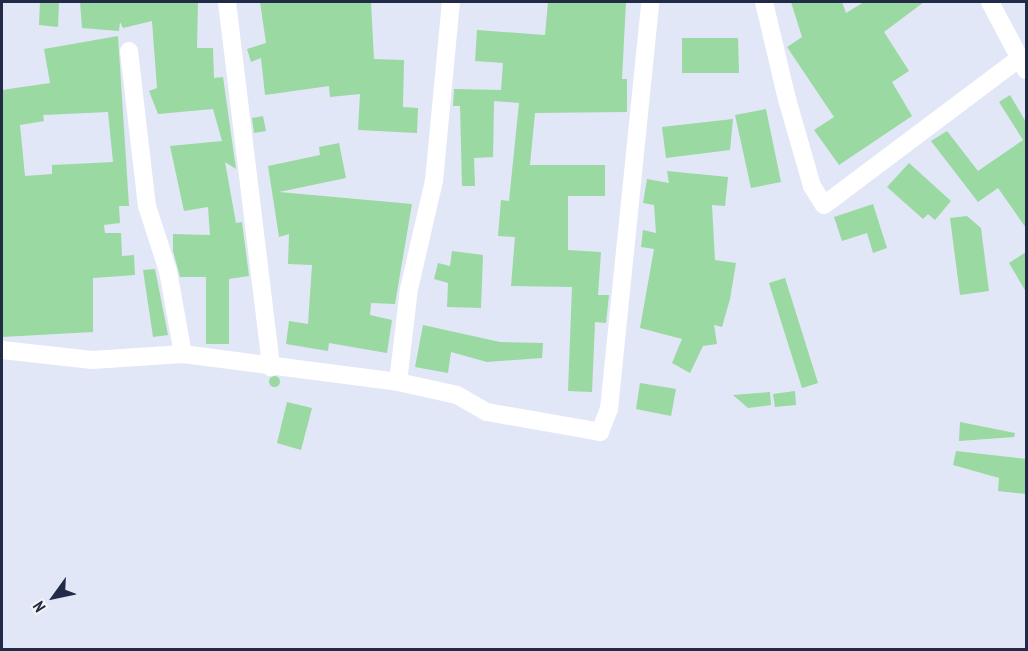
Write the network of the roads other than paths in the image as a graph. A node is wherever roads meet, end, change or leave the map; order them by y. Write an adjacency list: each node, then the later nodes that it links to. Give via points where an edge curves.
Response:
1 (226, 2): 10 (street)
2 (451, 2): 11 (street, via 434,181 409,289)
3 (650, 2): 11 (street, via 605,424 600,432 582,432 487,412 457,395)
4 (764, 2): 7 (street, via 790,110 824,205)
5 (990, 2): 7 (street)
6 (129, 51): 9 (street, via 147,206 168,271)
7 (1023, 64)
8 (2, 350): 9 (street, via 92,360)
9 (183, 354): 10 (street)
10 (271, 367): 11 (street)
11 (398, 382)

